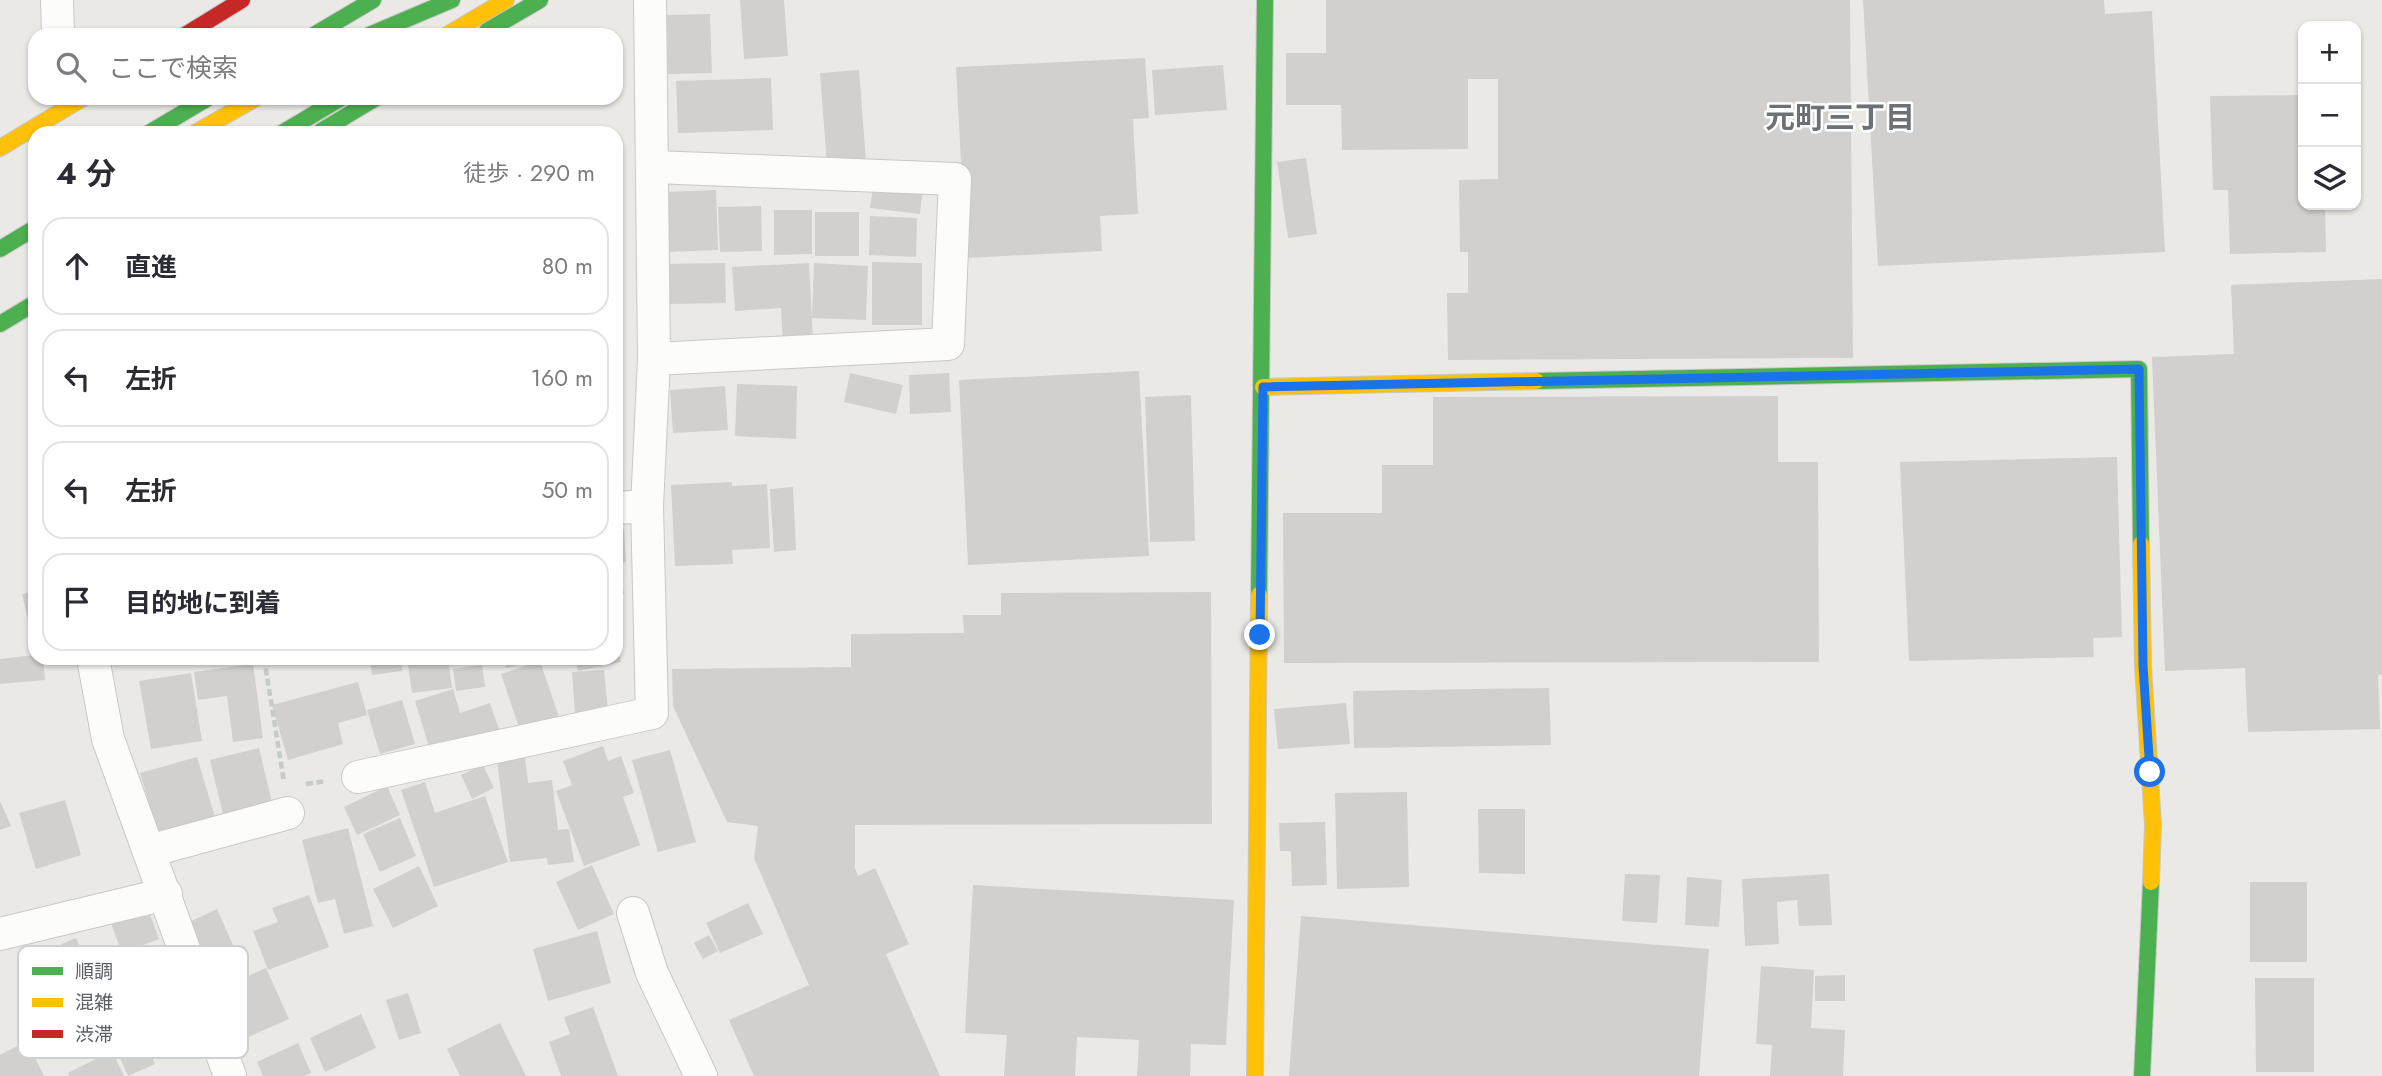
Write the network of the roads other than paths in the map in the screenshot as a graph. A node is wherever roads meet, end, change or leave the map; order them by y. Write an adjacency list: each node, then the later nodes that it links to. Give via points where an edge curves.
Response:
1 (57, 0): 9 (street)
2 (242, 0): 10 (main road)
3 (373, 0): 11 (main road)
4 (452, 0): 12 (main road)
5 (506, 0): 13 (main road)
6 (540, 0): 14 (main road)
7 (650, 0): 27 (street)
8 (1265, 0): 33 (main road)
9 (58, 28)
10 (196, 28)
11 (326, 28)
12 (386, 28)
13 (459, 28)
14 (493, 28)
15 (68, 105): 20 (main road)
16 (196, 105): 21 (main road)
17 (243, 105): 22 (main road)
18 (329, 105): 23 (main road)
19 (364, 105): 24 (main road)
20 (35, 126)
21 (161, 126)
22 (207, 126)
23 (294, 126)
24 (330, 126)
25 (28, 130): 26 (main road)
26 (0, 148)
27 (654, 167): 32 (street); 32 (street, via 955,179 948,344)
28 (28, 232): 29 (main road)
29 (0, 249)
30 (28, 307): 31 (main road)
31 (0, 324)
32 (654, 359): 34 (street)
33 (1263, 387): 45 (main road); 46 (main road, via 2139,369 2143,666 2153,825)
34 (647, 506): 35 (street); 37 (street, via 652,713)
35 (623, 508)
36 (94, 665): 39 (street, via 108,740)
37 (358, 777)
38 (286, 800): 39 (street)
39 (149, 851): 40 (street)
40 (166, 894): 42 (street); 43 (street)
41 (633, 913): 44 (street, via 652,973)
42 (0, 934)
43 (182, 946)
44 (701, 1076)
45 (1255, 1076)
46 (2142, 1076)

